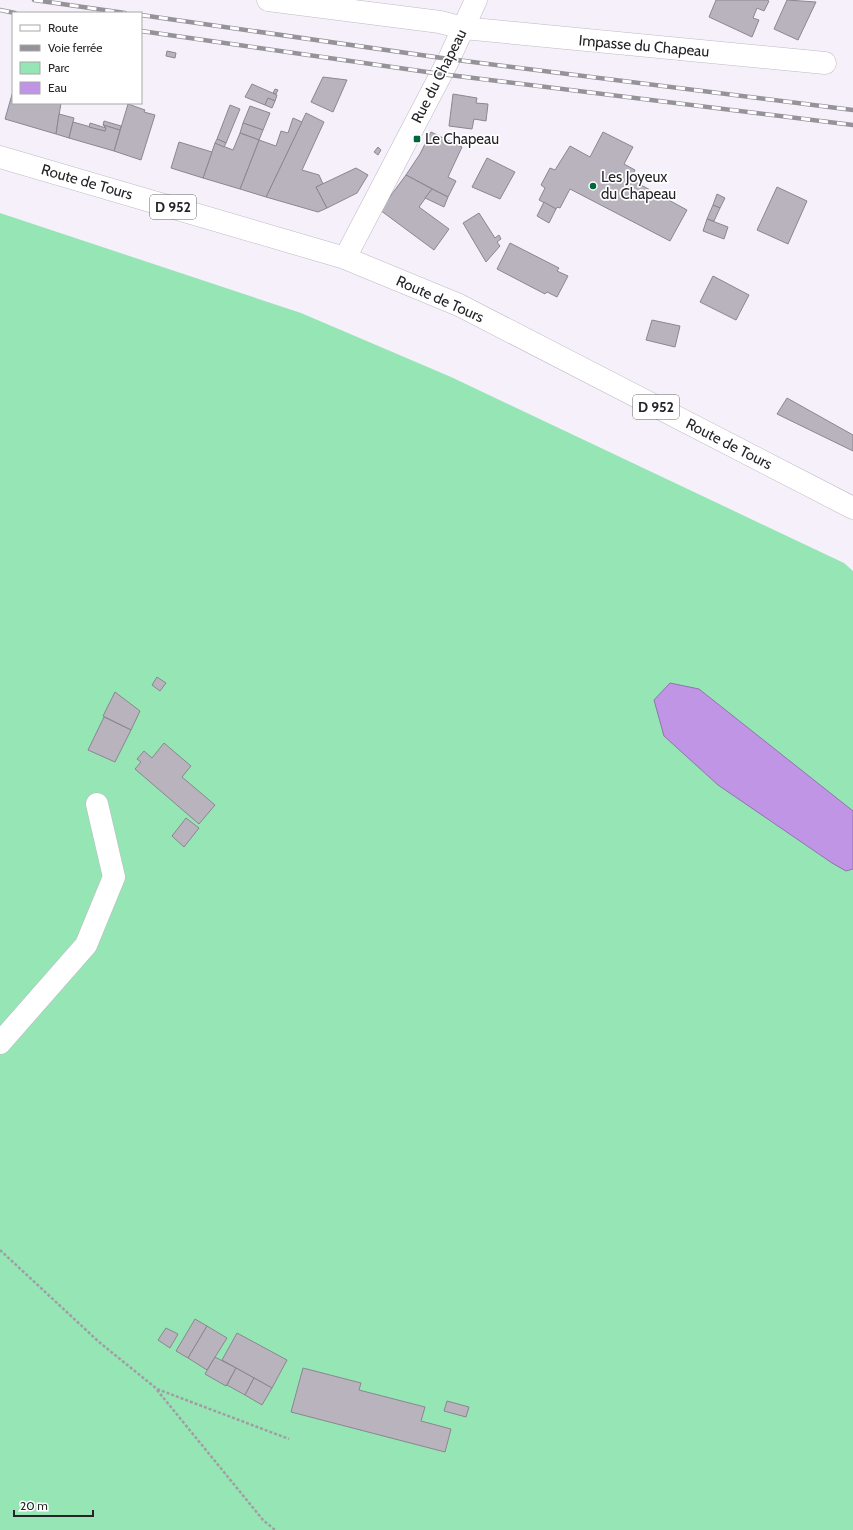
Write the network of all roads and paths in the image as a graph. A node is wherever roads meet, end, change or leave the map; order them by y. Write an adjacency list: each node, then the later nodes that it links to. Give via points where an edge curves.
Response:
1 (268, 0): 3 (street, Impasse du Chapeau, via 440,22)
2 (476, 0): 3 (street, Rue du Chapeau)
3 (463, 28): 4 (street, Impasse du Chapeau); 6 (street, Rue du Chapeau, via 450,59)
4 (825, 63)
5 (0, 157): 6 (street, Route de Tours / D 952)
6 (345, 258): 7 (street, Route de Tours / D 952, via 459,305)
7 (853, 508)
8 (97, 804): 9 (street, via 114,877 86,945)
9 (0, 1043)
10 (0, 1250): 11 (path, via 99,1342)
11 (157, 1389): 12 (path); 13 (path, via 263,1520)
12 (289, 1439)
13 (275, 1530)

